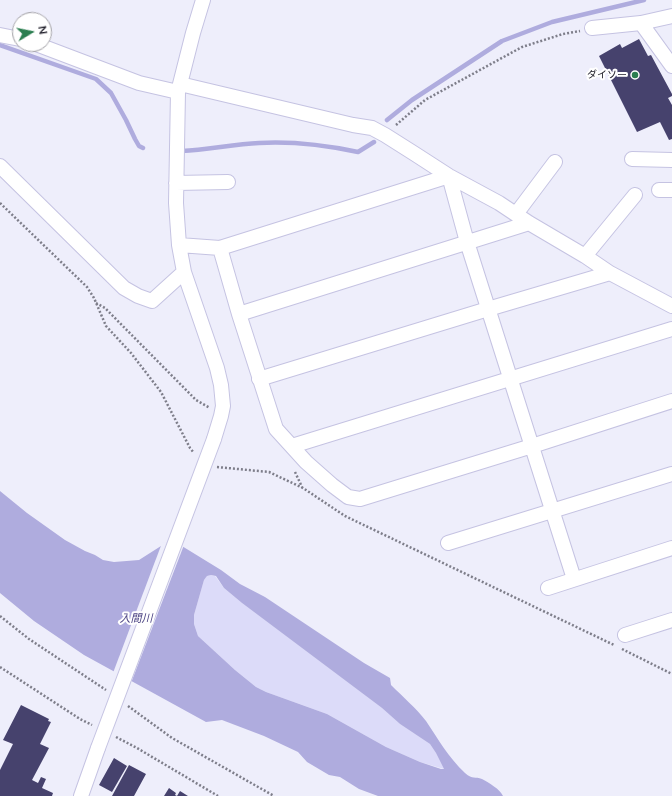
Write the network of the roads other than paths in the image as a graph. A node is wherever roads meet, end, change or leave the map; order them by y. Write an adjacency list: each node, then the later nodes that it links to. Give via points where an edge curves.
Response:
1 (203, 0): 9 (street)
2 (672, 16): 3 (street)
3 (641, 23): 4 (street); 8 (street)
4 (592, 28)
5 (0, 35): 6 (street)
6 (12, 37)
7 (52, 50): 9 (street, via 139,83)
8 (672, 66)
9 (179, 88): 14 (street, via 372,128); 16 (street)
10 (632, 159): 11 (street)
11 (672, 160)
12 (555, 162): 18 (street)
13 (0, 166): 24 (street, via 124,288 152,301)
14 (449, 176): 18 (street); 20 (street); 22 (street)
15 (228, 182): 16 (street)
16 (176, 183): 21 (street)
17 (635, 196): 23 (street)
18 (516, 214): 19 (street)
19 (529, 223): 20 (street); 23 (street)
20 (467, 242): 27 (street); 28 (street)
21 (179, 245): 22 (street); 24 (street)
22 (220, 248): 28 (street)
23 (584, 256): 25 (street)
24 (184, 272): 43 (street, bridge, via 217,368 221,385 222,416)
25 (610, 273): 26 (street); 27 (street)
26 (672, 306)
27 (488, 309): 30 (street); 31 (street)
28 (239, 314): 30 (street)
29 (672, 330): 31 (street)
30 (259, 379): 33 (street, via 276,429)
31 (510, 379): 33 (street); 34 (street)
32 (672, 401): 34 (street)
33 (292, 446): 34 (street, via 332,485 348,497 360,499)
34 (532, 446): 36 (street)
35 (672, 474): 36 (street)
36 (552, 511): 37 (street); 39 (street)
37 (448, 543)
38 (672, 548): 39 (street)
39 (574, 579): 40 (street)
40 (548, 588)
41 (672, 620): 42 (street)
42 (625, 636)
43 (81, 796)

